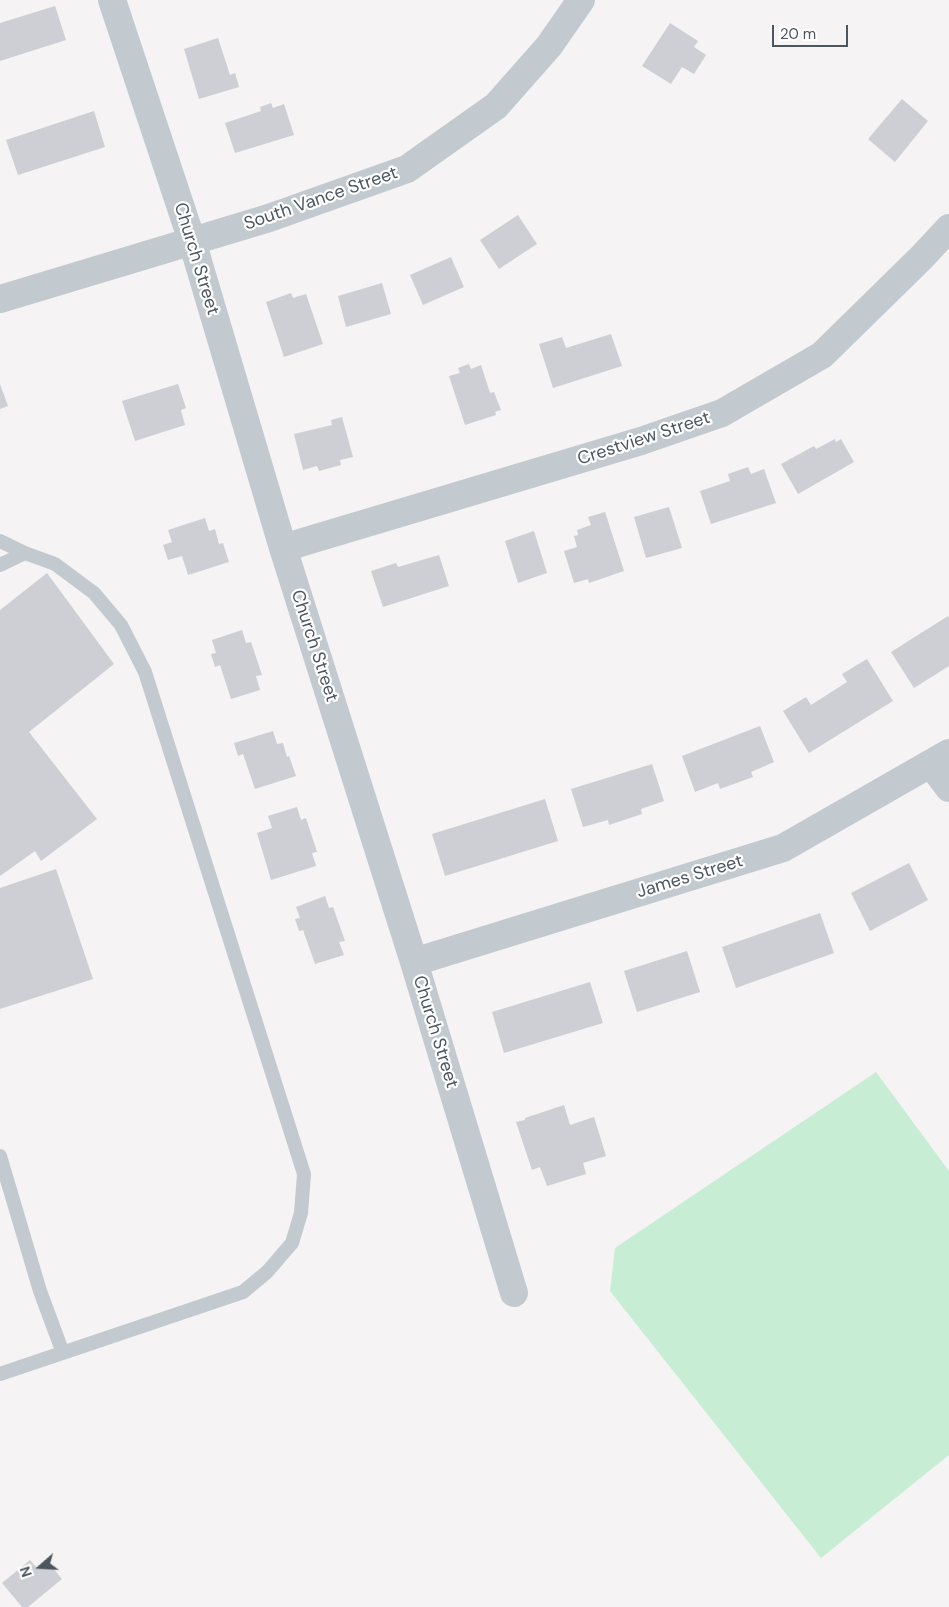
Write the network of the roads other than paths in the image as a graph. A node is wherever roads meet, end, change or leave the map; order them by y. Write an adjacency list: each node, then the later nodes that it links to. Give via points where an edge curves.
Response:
1 (112, 0): 4 (street, Church Street)
2 (581, 0): 4 (street, South Vance Street, via 549,46 496,106 407,169 269,218)
3 (949, 228): 7 (street, Crestview Street, via 822,355 722,413 641,441)
4 (192, 241): 5 (street, South Vance Street); 7 (street, Church Street)
5 (0, 298)
6 (0, 541): 8 (lane)
7 (283, 548): 12 (street, Church Street)
8 (25, 553): 9 (lane); 15 (lane, via 55,564 94,592 122,625 145,672 304,1174 301,1213 292,1243 267,1272 242,1292)
9 (0, 565)
10 (940, 758): 11 (street); 12 (street, James Street, via 783,848)
11 (949, 788)
12 (414, 962): 14 (street, Church Street)
13 (0, 1156): 15 (lane, via 40,1292)
14 (514, 1293)
15 (63, 1353): 16 (lane)
16 (0, 1374)

